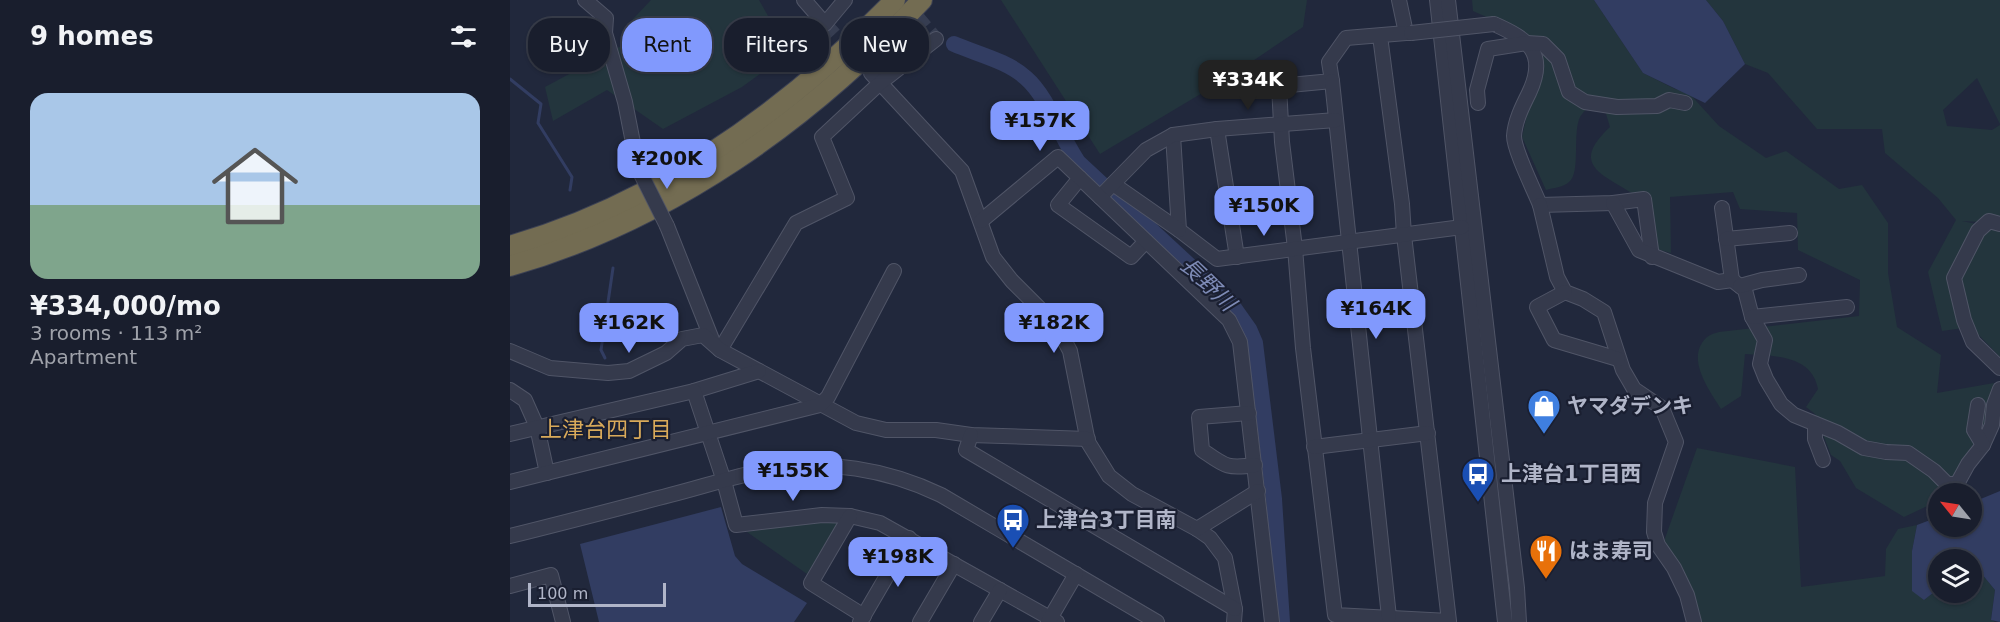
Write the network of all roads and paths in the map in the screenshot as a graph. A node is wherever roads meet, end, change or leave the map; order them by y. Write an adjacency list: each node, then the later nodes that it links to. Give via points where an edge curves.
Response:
1 (585, 0): 47 (street, bridge, via 606,18 605,33 625,102 638,168 668,226)
2 (804, 0): 3 (street, via 825,24)
3 (845, 0)
4 (895, 0): 36 (highway, via 804,85 719,148 628,200)
5 (922, 0): 40 (highway, via 818,99 729,165 633,219 584,241)
6 (1399, 0): 9 (street)
7 (1437, 0): 29 (street)
8 (1448, 0): 93 (street)
9 (1408, 33): 10 (street); 12 (street, bridge, via 1494,24)
10 (1380, 36): 14 (street, via 1346,38 1329,62); 32 (street)
11 (936, 39): 13 (street)
12 (1527, 43): 15 (street, via 1488,49 1477,90); 16 (street, via 1543,44 1558,59 1569,92 1585,102 1617,107 1657,106 1669,100); 25 (street, via 1536,62 1535,75 1520,109 1514,137)
13 (876, 78): 27 (street, via 962,171); 47 (street, via 822,136 847,198 796,223)
14 (1332, 81): 17 (street); 18 (street, via 1279,86)
15 (1478, 103)
16 (1685, 103)
17 (1336, 120): 18 (street); 35 (street)
18 (1281, 124): 19 (street); 37 (street)
19 (1217, 129): 20 (street); 38 (street)
20 (1173, 135): 22 (street, via 1146,150); 30 (street)
21 (1080, 178): 23 (street); 27 (street, via 1058,157); 34 (street, via 1058,205 1131,257)
22 (1113, 184): 23 (street); 30 (street)
23 (1100, 197): 34 (street)
24 (1613, 204): 25 (street); 39 (street, via 1639,250); 39 (street, via 1644,199)
25 (1540, 205): 44 (street)
26 (1722, 208): 33 (street)
27 (981, 221): 64 (street, via 993,257 1056,325 1070,351)
28 (2000, 224): 50 (street, via 1989,221 1978,231 1954,278 1973,342)
29 (1462, 227): 32 (street); 92 (street)
30 (1179, 230): 38 (street, via 1217,259)
31 (1791, 233): 33 (street)
32 (1404, 236): 35 (street); 61 (street)
33 (1726, 239): 43 (street)
34 (1146, 241): 57 (street, via 1229,320 1240,342)
35 (1350, 242): 37 (street); 65 (street)
36 (510, 246)
37 (1295, 248): 38 (street); 67 (street)
38 (1237, 257)
39 (1652, 257): 43 (street, via 1718,282)
40 (510, 266)
41 (894, 271): 55 (street, via 828,397)
42 (1799, 275): 43 (street)
43 (1736, 283): 46 (street, via 1745,290)
44 (1564, 291): 49 (street, via 1604,312); 49 (street, via 1537,307 1554,340)
45 (1847, 308): 46 (street)
46 (1752, 317): 58 (street, via 1765,340 1760,364 1780,404)
47 (718, 349): 48 (street, via 703,335 682,339 642,366 608,373 550,368); 51 (street)
48 (510, 351)
49 (1618, 359): 94 (street, via 1634,389 1662,408 1676,442 1655,503 1654,532 1687,595)
50 (2000, 368)
51 (759, 371): 54 (street); 55 (street)
52 (2000, 389): 66 (street)
53 (510, 390): 59 (street, via 525,400)
54 (694, 391): 59 (street); 60 (street)
55 (820, 405): 60 (street); 63 (street, via 856,423 886,430)
56 (1978, 405): 66 (street, via 1974,430)
57 (1249, 413): 69 (street); 69 (street, via 1199,417 1202,450 1234,468)
58 (1815, 423): 66 (street, via 1864,448 1908,453 1947,484 1957,484); 68 (street, via 1815,439)
59 (537, 427): 62 (street); 70 (street)
60 (709, 433): 70 (street); 71 (street)
61 (1428, 433): 65 (street); 83 (street, via 1449,621)
62 (510, 434)
63 (971, 435): 64 (street); 82 (street, via 966,450)
64 (1088, 439): 75 (street, via 1109,476 1132,495)
65 (1371, 441): 67 (street); 83 (street)
66 (1983, 445)
67 (1314, 447): 85 (street)
68 (1823, 459)
69 (1255, 465): 73 (street)
70 (547, 472): 72 (street)
71 (724, 481): 74 (street, via 736,525 822,515); 76 (street); 79 (street, via 799,466 882,474 941,495)
72 (510, 482)
73 (1258, 491): 75 (street); 91 (street)
74 (850, 516): 77 (street, via 880,523); 84 (street, via 811,583)
75 (1197, 529): 82 (street, via 1210,538 1225,558)
76 (510, 536)
77 (909, 538): 78 (street); 84 (street)
78 (954, 564): 81 (street); 88 (street)
79 (1076, 574): 86 (street); 90 (street)
80 (510, 586): 87 (street, via 551,575)
81 (1000, 590): 86 (street); 89 (street)
82 (1234, 616)
83 (1389, 617): 85 (street)
84 (862, 619)
85 (1336, 619)
86 (1052, 621)
87 (563, 622)
88 (920, 622)
89 (981, 622)
90 (1157, 622)
91 (1272, 622)
92 (1505, 622)
93 (1519, 622)
94 (1694, 622)

